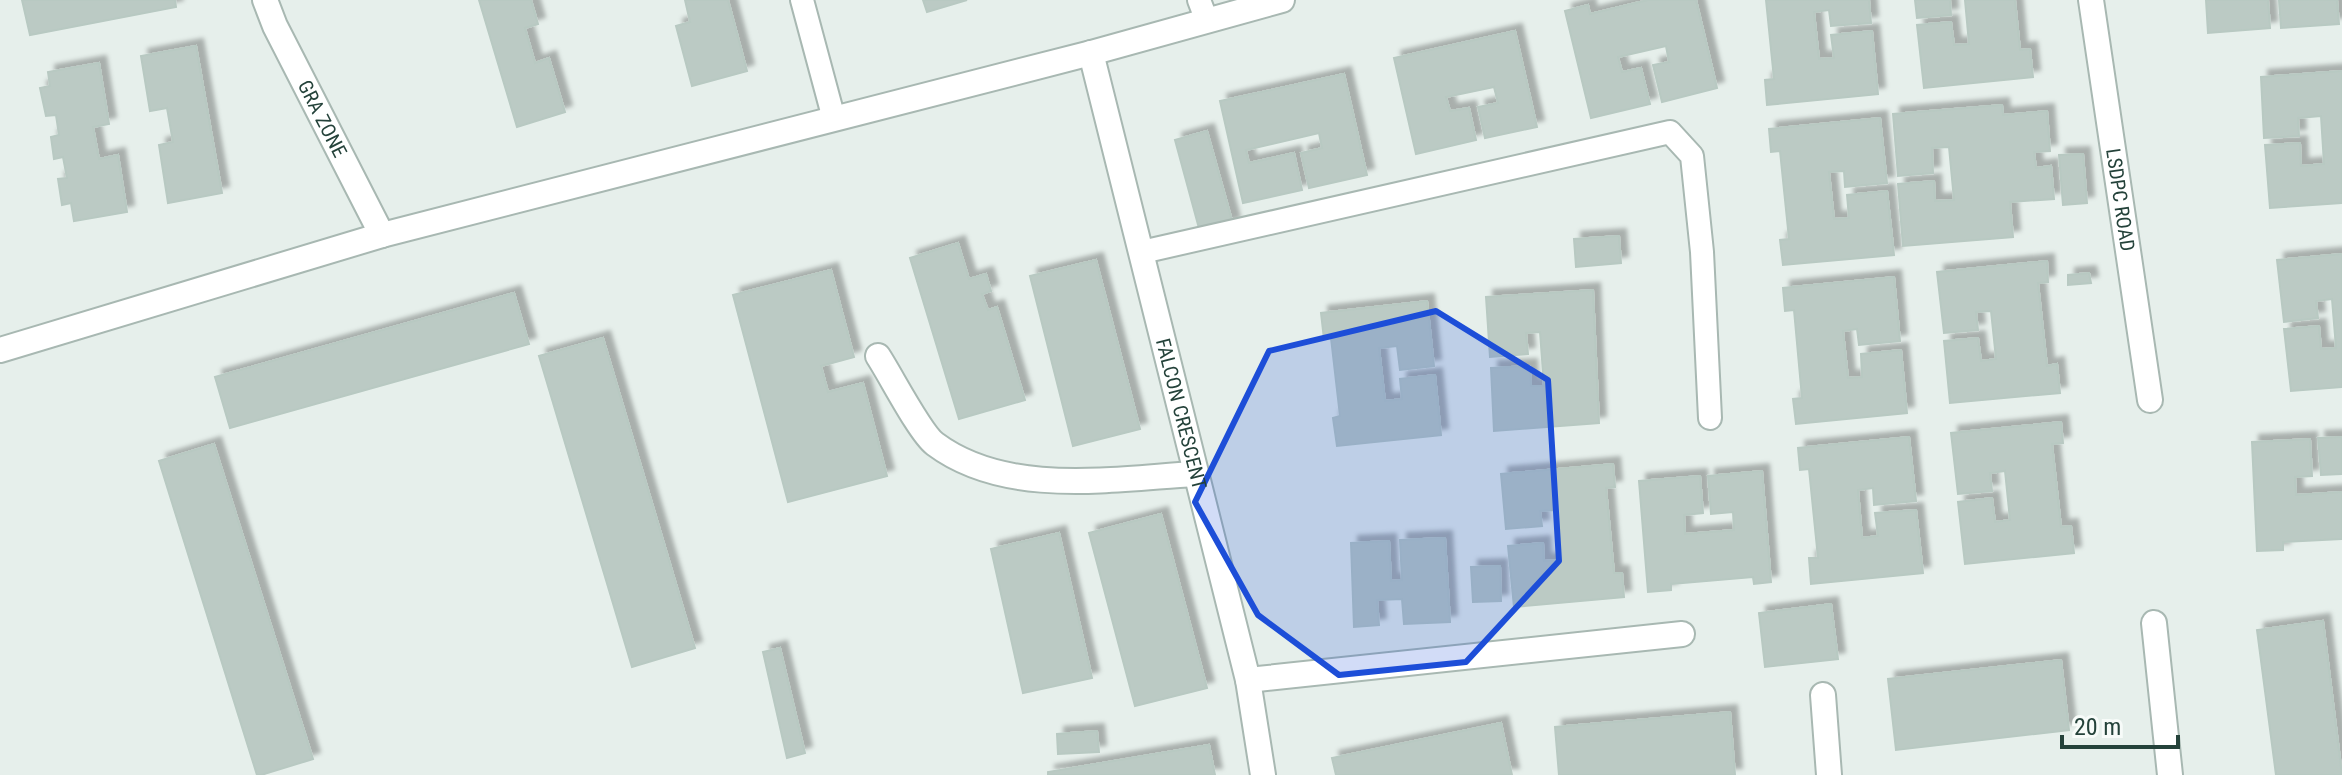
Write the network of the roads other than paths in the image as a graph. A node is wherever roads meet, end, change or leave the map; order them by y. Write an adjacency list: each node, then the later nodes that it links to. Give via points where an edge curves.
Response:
1 (265, 0): 8 (street, GRA ZONE)
2 (802, 0): 7 (lane)
3 (1282, 0): 5 (street)
4 (2091, 0): 12 (street, LSDPC ROAD)
5 (1203, 11): 6 (street)
6 (1091, 53): 7 (street); 9 (street, FALCON CRESCENT)
7 (834, 119): 8 (street)
8 (382, 235): 10 (street)
9 (1142, 252): 13 (lane, via 1670,132 1692,156); 14 (street, FALCON CRESCENT)
10 (0, 350)
11 (878, 356): 14 (street, via 933,443 997,474 1065,482)
12 (2150, 400)
13 (1710, 418)
14 (1194, 474): 17 (street, FALCON CRESCENT)
15 (2154, 623): 21 (street)
16 (1682, 634): 17 (street)
17 (1248, 680): 19 (street, FALCON CRESCENT)
18 (1823, 695): 20 (street)
19 (1263, 775)
20 (1829, 775)
21 (2170, 775)

